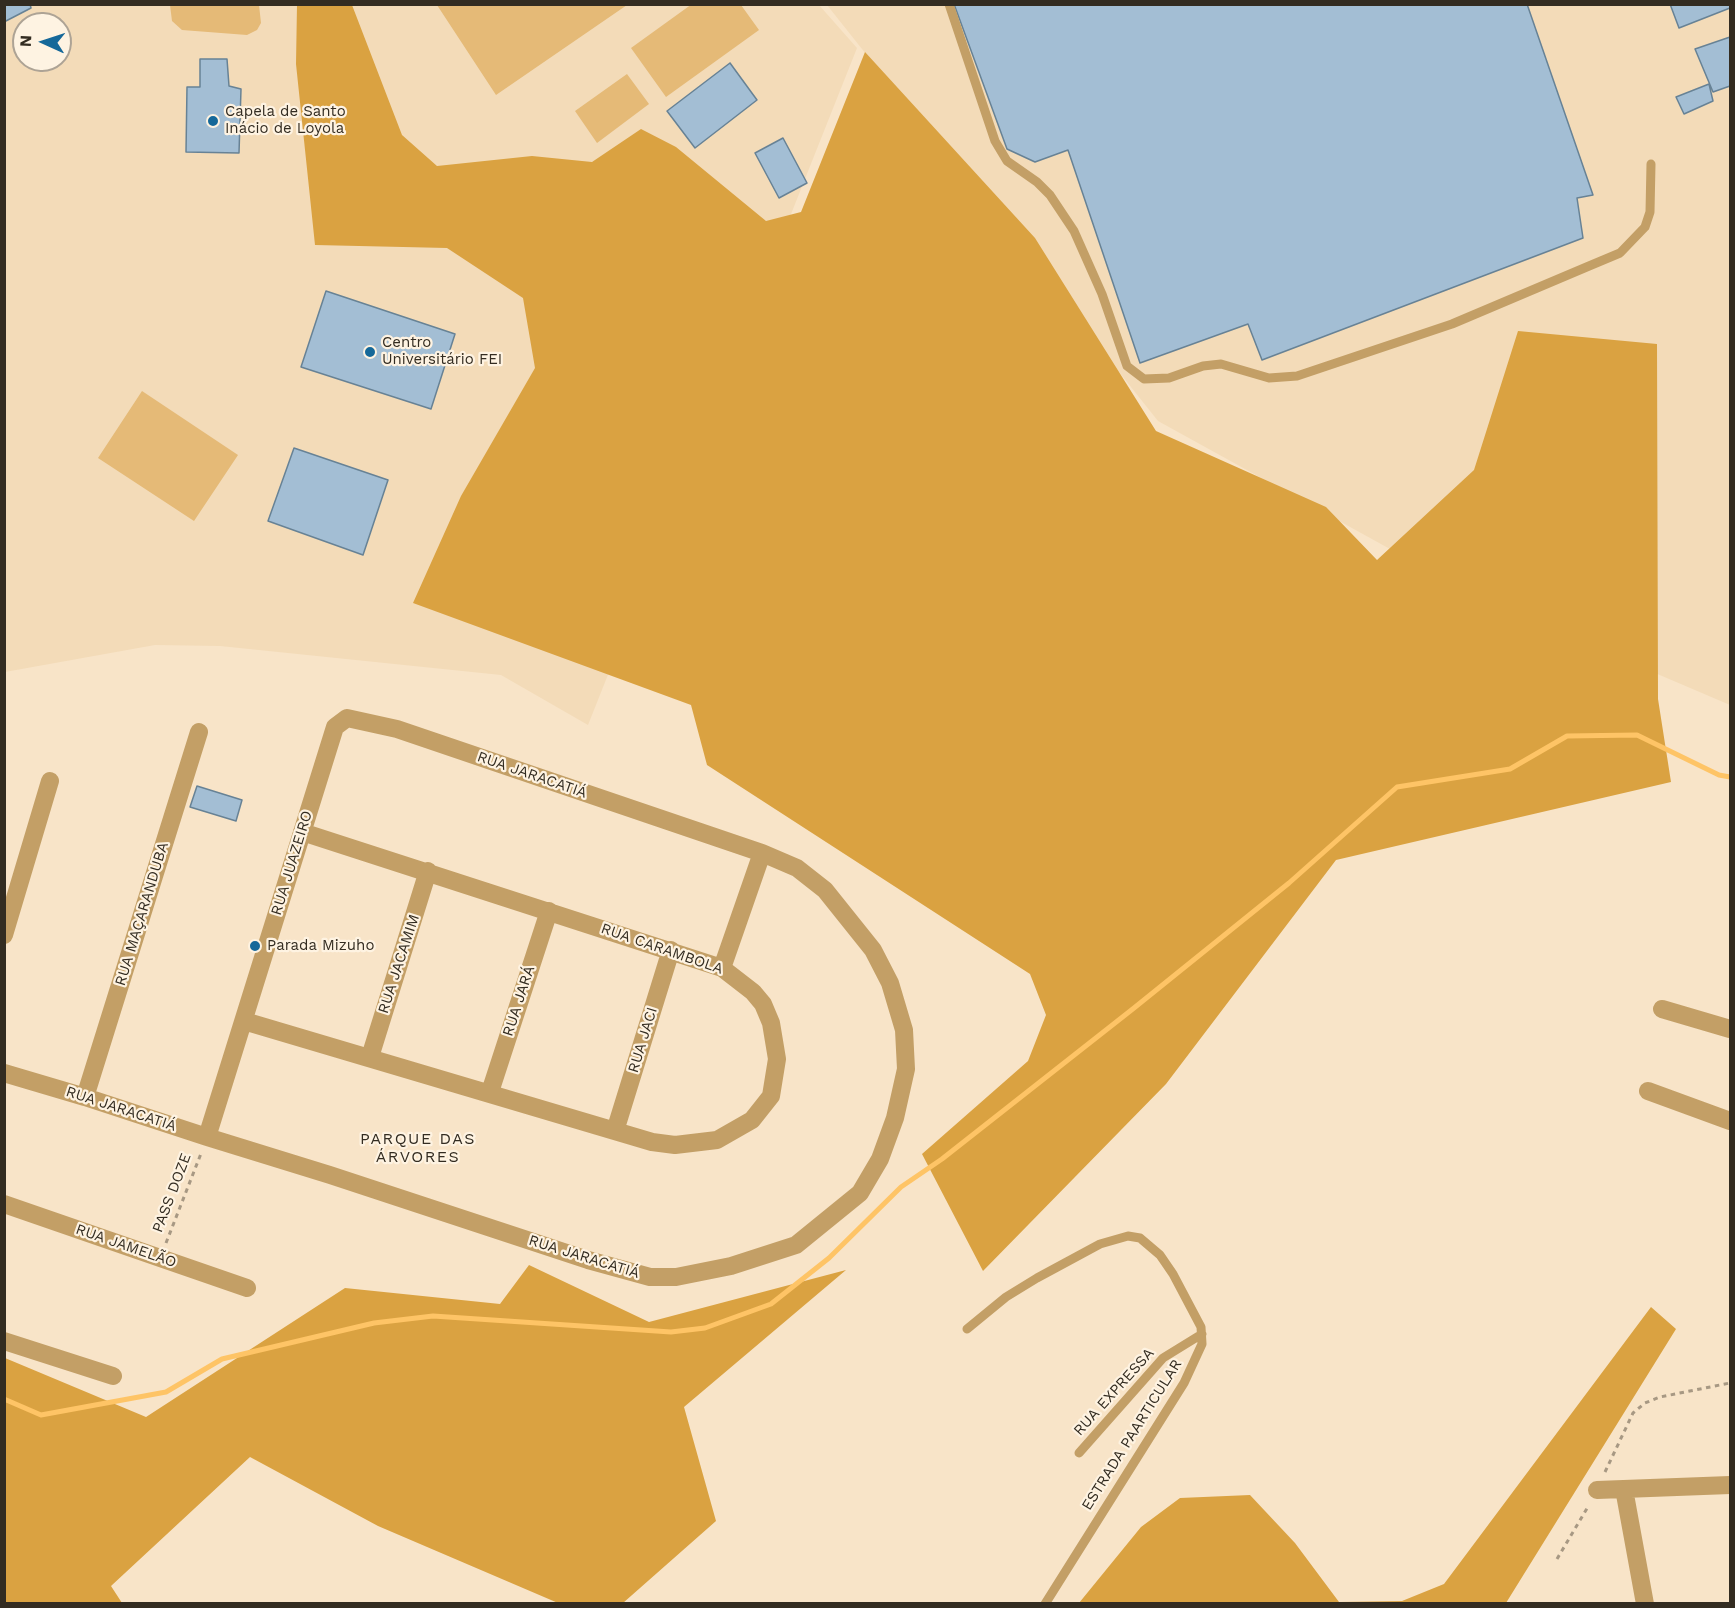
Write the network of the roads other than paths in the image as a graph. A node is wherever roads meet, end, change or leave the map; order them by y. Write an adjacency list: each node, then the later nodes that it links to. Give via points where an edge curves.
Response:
1 (949, 4): 2 (lane, via 995,141 1007,161 1050,195 1074,231 1102,294 1127,366 1144,379 1169,378 1221,364 1269,378 1297,376 1452,324 1620,253 1645,227 1650,212)
2 (1651, 164)
3 (341, 723): 6 (street, RUA JUAZEIRO); 7 (street, RUA JARACATIÁ, via 397,729)
4 (199, 732): 20 (street, RUA MAÇARANDUBA)
5 (50, 781): 10 (street)
6 (302, 832): 8 (street, RUA CARAMBOLA); 14 (street, RUA JUAZEIRO)
7 (762, 853): 12 (street); 23 (street, RUA JARACATIÁ, via 797,868 825,890 851,921 873,950 890,983 904,1030 906,1069 895,1118 880,1159 860,1193 796,1245 698,1274 650,1277)
8 (428, 872): 9 (street, RUA CARAMBOLA); 16 (street, RUA JACAMIM)
9 (549, 911): 11 (street, RUA CARAMBOLA); 19 (street, RUA JARÁ)
10 (4, 935)
11 (671, 950): 12 (street, RUA CARAMBOLA); 22 (street, RUA JACI)
12 (722, 968): 22 (street, RUA CARAMBOLA, via 753,992 771,1023 777,1059 771,1096 752,1120 717,1140 698,1144 652,1142)
13 (1662, 1009): 15 (street)
14 (244, 1020): 16 (street, RUA CARAMBOLA); 23 (street, RUA JUAZEIRO)
15 (1731, 1029)
16 (370, 1056): 19 (street, RUA CARAMBOLA)
17 (4, 1073): 20 (street, RUA JARACATIÁ)
18 (1648, 1091): 21 (street)
19 (490, 1092): 22 (street, RUA CARAMBOLA)
20 (85, 1097): 23 (street, RUA JARACATIÁ)
21 (1731, 1121)
22 (615, 1131)
23 (207, 1137)
24 (4, 1204): 25 (street, RUA JAMELÃO)
25 (247, 1288)
26 (967, 1329): 27 (lane, via 1006,1297 1066,1262 1107,1241 1128,1236 1140,1238 1160,1255)
27 (1202, 1334): 30 (lane, RUA EXPRESSA, via 1163,1358); 34 (lane, ESTRADA PAARTICULAR, via 1202,1344 1184,1383)
28 (4, 1341): 29 (street)
29 (113, 1376)
30 (1079, 1454)
31 (1731, 1485): 32 (street)
32 (1624, 1489): 33 (street); 35 (street)
33 (1597, 1490)
34 (1045, 1604)
35 (1645, 1604)

